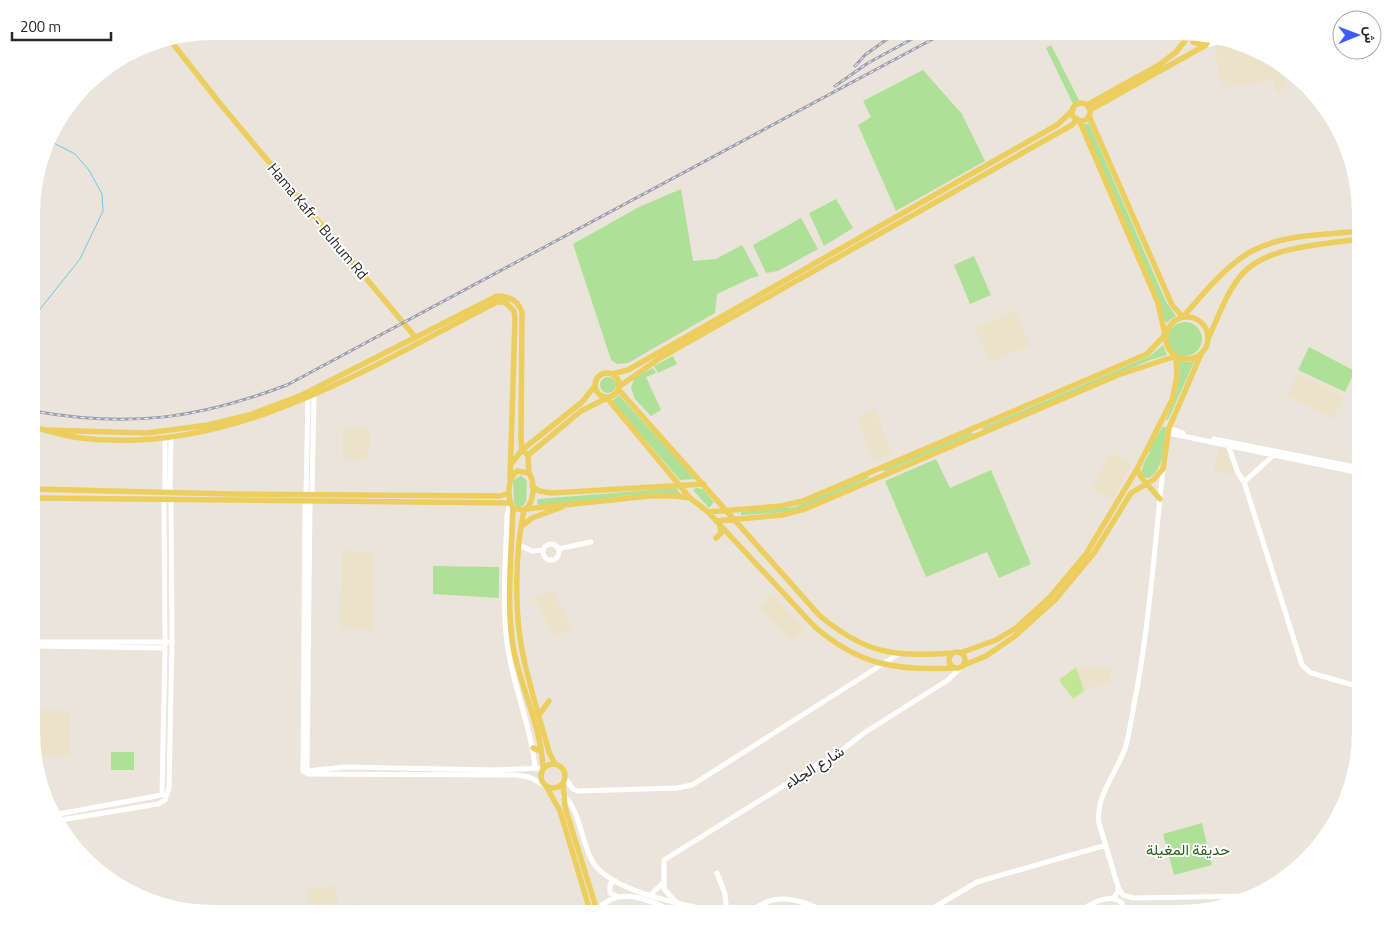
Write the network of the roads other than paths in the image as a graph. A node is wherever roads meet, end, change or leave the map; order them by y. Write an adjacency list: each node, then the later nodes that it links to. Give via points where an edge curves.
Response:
1 (1185, 40): 8 (main road, via 1159,65)
2 (1194, 41): 6 (main road, via 1200,46)
3 (1208, 42): 6 (main road)
4 (1212, 43): 6 (main road)
5 (174, 44): 16 (main road, Hama Kafr - Buhum Rd)
6 (1206, 45): 8 (main road)
7 (1073, 110): 8 (main road, via 1079,104); 9 (main road); 22 (main road, via 1057,125 628,370)
8 (1089, 110): 9 (main road, via 1085,120); 14 (main road, via 1156,270 1172,305)
9 (1078, 120): 10 (main road); 11 (main road)
10 (1072, 125): 11 (main road); 24 (main road, via 660,358)
11 (1082, 130): 15 (main road, via 1158,303)
12 (1352, 232): 14 (main road, via 1282,241 1253,250 1236,262)
13 (1352, 240): 17 (main road, via 1298,249 1257,262 1238,280)
14 (1183, 317): 15 (main road, via 1171,323); 17 (main road, via 1201,322)
15 (1165, 335): 20 (main road, via 1168,347); 28 (main road, via 1147,354)
16 (415, 336): 18 (main road, Hama Kafr - Buhum Rd); 21 (main road); 35 (main road, via 497,296 515,301 522,312)
17 (1208, 340): 19 (main road)
18 (418, 342): 21 (main road); 38 (main road, via 497,302 505,302 514,311)
19 (1202, 352): 20 (main road, via 1190,359); 31 (main road)
20 (1176, 356): 32 (main road, via 1118,376); 41 (main road, via 1176,387)
21 (356, 371): 25 (main road); 27 (main road)
22 (612, 374): 23 (main road, via 601,375); 24 (main road, via 618,378)
23 (595, 386): 26 (main road, via 600,395); 35 (main road, via 582,402)
24 (619, 388): 26 (main road, via 614,396); 46 (main road)
25 (311, 396): 27 (main road); 53 (main road)
26 (607, 398): 37 (main road, via 581,411); 48 (main road)
27 (284, 405): 30 (main road, via 227,421 167,431 121,434); 33 (main road, via 228,427)
28 (976, 427): 32 (main road, via 974,433); 62 (main road, via 803,501 781,506)
29 (40, 429): 30 (main road)
30 (45, 430): 33 (main road, via 53,434 100,439)
31 (1169, 431): 34 (main road); 39 (main road); 40 (main road)
32 (979, 435): 65 (main road, via 805,509)
33 (168, 437): 51 (main road)
34 (1228, 445): 36 (main road); 45 (main road)
35 (522, 450): 37 (main road); 38 (main road)
36 (1276, 454): 42 (main road); 45 (main road)
37 (528, 455): 43 (main road)
38 (510, 465): 44 (main road)
39 (1352, 466)
40 (1162, 469): 47 (main road); 56 (main road)
41 (1138, 470): 47 (main road); 79 (main road, via 1086,554 1050,597 1016,628 996,640)
42 (1352, 471)
43 (529, 473): 44 (main road, via 517,471); 49 (main road)
44 (510, 479): 52 (main road)
45 (1244, 482): 84 (main road, via 1302,665 1311,673)
46 (704, 484): 48 (main road); 62 (main road)
47 (1147, 484): 56 (main road); 83 (main road, via 1131,493 1094,553 1055,600 1015,636 986,656)
48 (679, 485): 49 (main road, via 552,493); 55 (main road)
49 (532, 486): 63 (main road, via 532,501)
50 (40, 489): 51 (main road)
51 (167, 492): 53 (main road)
52 (509, 493): 53 (main road, via 500,496); 60 (main road)
53 (309, 494)
54 (40, 498): 57 (main road)
55 (690, 498): 61 (main road, via 650,496); 64 (main road)
56 (1160, 499): 101 (main road, via 1144,646 1129,732 1098,812)
57 (164, 500): 58 (main road); 76 (main road)
58 (171, 500): 59 (main road); 76 (main road)
59 (307, 502): 60 (main road); 92 (main road, via 307,771 345,767 503,770); 95 (main road, via 303,771 308,774 516,775 529,777)
60 (512, 506): 63 (main road); 89 (main road, via 513,645); 90 (main road, via 507,515 506,634)
61 (564, 506): 63 (main road); 67 (main road, via 532,518)
62 (726, 509): 64 (main road); 65 (main road)
63 (525, 510): 67 (main road)
64 (708, 512): 66 (main road)
65 (735, 520): 66 (main road); 73 (main road)
66 (718, 523): 68 (main road, via 721,533); 74 (main road)
67 (520, 528): 70 (main road)
68 (716, 538)
69 (591, 542): 71 (main road)
70 (520, 545): 72 (main road, via 532,551); 88 (main road, via 520,634)
71 (558, 549): 72 (main road, via 550,544); 72 (main road, via 557,557 551,560 544,557)
72 (543, 550)
73 (778, 569): 74 (main road); 81 (main road, via 819,615 838,631 862,644)
74 (768, 576): 82 (main road, via 832,642)
75 (40, 642): 76 (main road)
76 (170, 644): 78 (main road); 98 (main road, via 169,788 165,800 158,804)
77 (40, 646): 78 (main road)
78 (165, 648): 97 (main road, via 162,795)
79 (960, 652): 80 (main road); 83 (main road, via 965,658)
80 (953, 654): 81 (main road); 83 (main road, via 949,660)
81 (897, 655): 82 (main road)
82 (882, 665): 83 (main road, via 912,669); 94 (main road, via 692,785 578,791)
83 (959, 667): 104 (main road, شارع الجلاء, via 948,680 846,747 664,860)
84 (1352, 686)
85 (1352, 687): 86 (main road)
86 (1344, 688)
87 (549, 701): 88 (main road)
88 (539, 715): 91 (main road)
89 (541, 747): 90 (main road); 93 (main road)
90 (533, 748): 92 (main road)
91 (555, 764): 93 (main road); 94 (main road, via 563,769)
92 (535, 767): 93 (main road)
93 (543, 768): 95 (main road, via 541,780)
94 (564, 780): 95 (main road, via 557,788); 96 (main road)
95 (546, 786): 99 (main road, via 556,801 560,823)
96 (563, 796): 103 (main road, via 572,804 590,857 603,873); 113 (main road)
97 (61, 814)
98 (64, 819)
99 (569, 841): 100 (main road); 112 (main road)
100 (562, 843)
101 (1106, 845): 105 (main road); 120 (main road, via 977,882)
102 (717, 873): 117 (main road)
103 (616, 881): 106 (main road); 107 (main road, via 608,888)
104 (662, 884): 106 (main road); 111 (main road, via 666,894)
105 (1118, 888): 109 (main road, via 1123,895); 110 (main road)
106 (650, 895): 111 (main road)
107 (617, 896): 114 (main road); 115 (main road, via 640,898)
108 (1232, 896): 109 (main road)
109 (1133, 898): 123 (main road)
110 (1113, 899): 121 (main road); 122 (main road)
111 (678, 904): 116 (main road)
112 (592, 905)
113 (593, 905)
114 (603, 905)
115 (658, 905)
116 (683, 905)
117 (726, 905)
118 (761, 905): 119 (main road, via 776,900)
119 (807, 905)
120 (938, 905)
121 (1090, 905)
122 (1122, 905)
123 (1125, 905)

